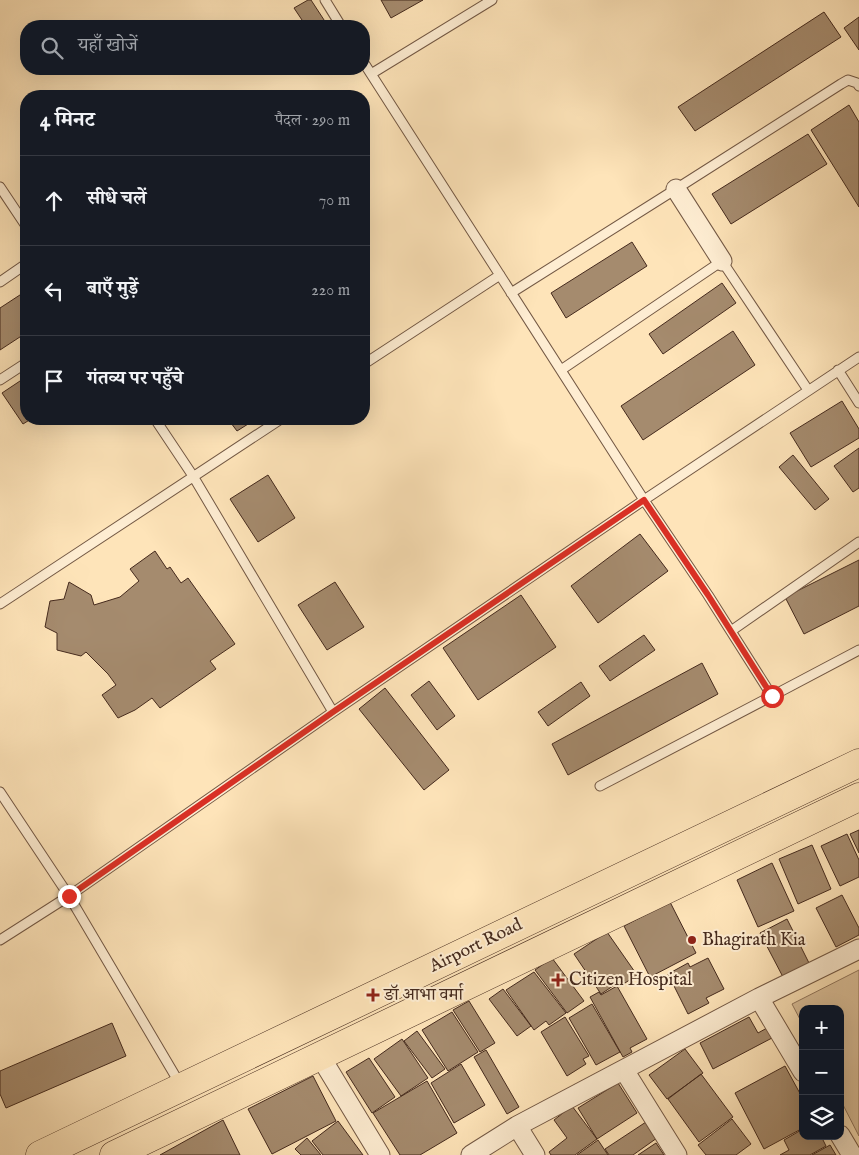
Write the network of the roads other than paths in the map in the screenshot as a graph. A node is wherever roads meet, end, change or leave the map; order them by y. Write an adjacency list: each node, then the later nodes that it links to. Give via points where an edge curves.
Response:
1 (325, 0): 3 (lane)
2 (492, 0): 4 (lane)
3 (337, 20)
4 (371, 74): 11 (lane)
5 (859, 86): 7 (lane, via 848,80)
6 (0, 187): 8 (lane)
7 (676, 189): 9 (street); 13 (lane)
8 (20, 217)
9 (722, 261): 17 (lane); 20 (lane)
10 (20, 268): 12 (lane)
11 (500, 275): 13 (lane); 15 (lane)
12 (0, 282)
13 (511, 293): 17 (lane)
14 (859, 357): 18 (lane)
15 (370, 360)
16 (20, 367): 19 (lane)
17 (562, 370): 25 (lane)
18 (838, 370): 20 (lane); 21 (lane)
19 (0, 380)
20 (808, 390): 25 (lane)
21 (859, 403)
22 (159, 425): 24 (lane)
23 (272, 425): 24 (lane)
24 (193, 476): 27 (lane); 31 (lane)
25 (644, 500): 28 (lane); 31 (lane)
26 (859, 542): 28 (lane)
27 (0, 604)
28 (731, 631): 30 (lane)
29 (859, 650): 30 (lane)
30 (772, 696): 33 (lane)
31 (333, 712): 36 (lane)
32 (859, 763): 43 (main road, Airport Road)
33 (600, 786)
34 (0, 792): 36 (lane)
35 (859, 797): 40 (main road, Airport Road)
36 (69, 896): 37 (lane); 43 (lane)
37 (0, 940)
38 (859, 949): 39 (street)
39 (759, 998): 41 (street); 42 (street)
40 (320, 1056): 47 (main road, Airport Road); 48 (street)
41 (799, 1065)
42 (624, 1070): 44 (street); 51 (street)
43 (182, 1086): 46 (main road, Airport Road)
44 (517, 1126): 49 (street); 50 (street)
45 (843, 1140): 52 (street)
46 (40, 1155)
47 (114, 1155)
48 (380, 1155)
49 (471, 1155)
50 (535, 1155)
51 (676, 1155)
52 (852, 1155)

